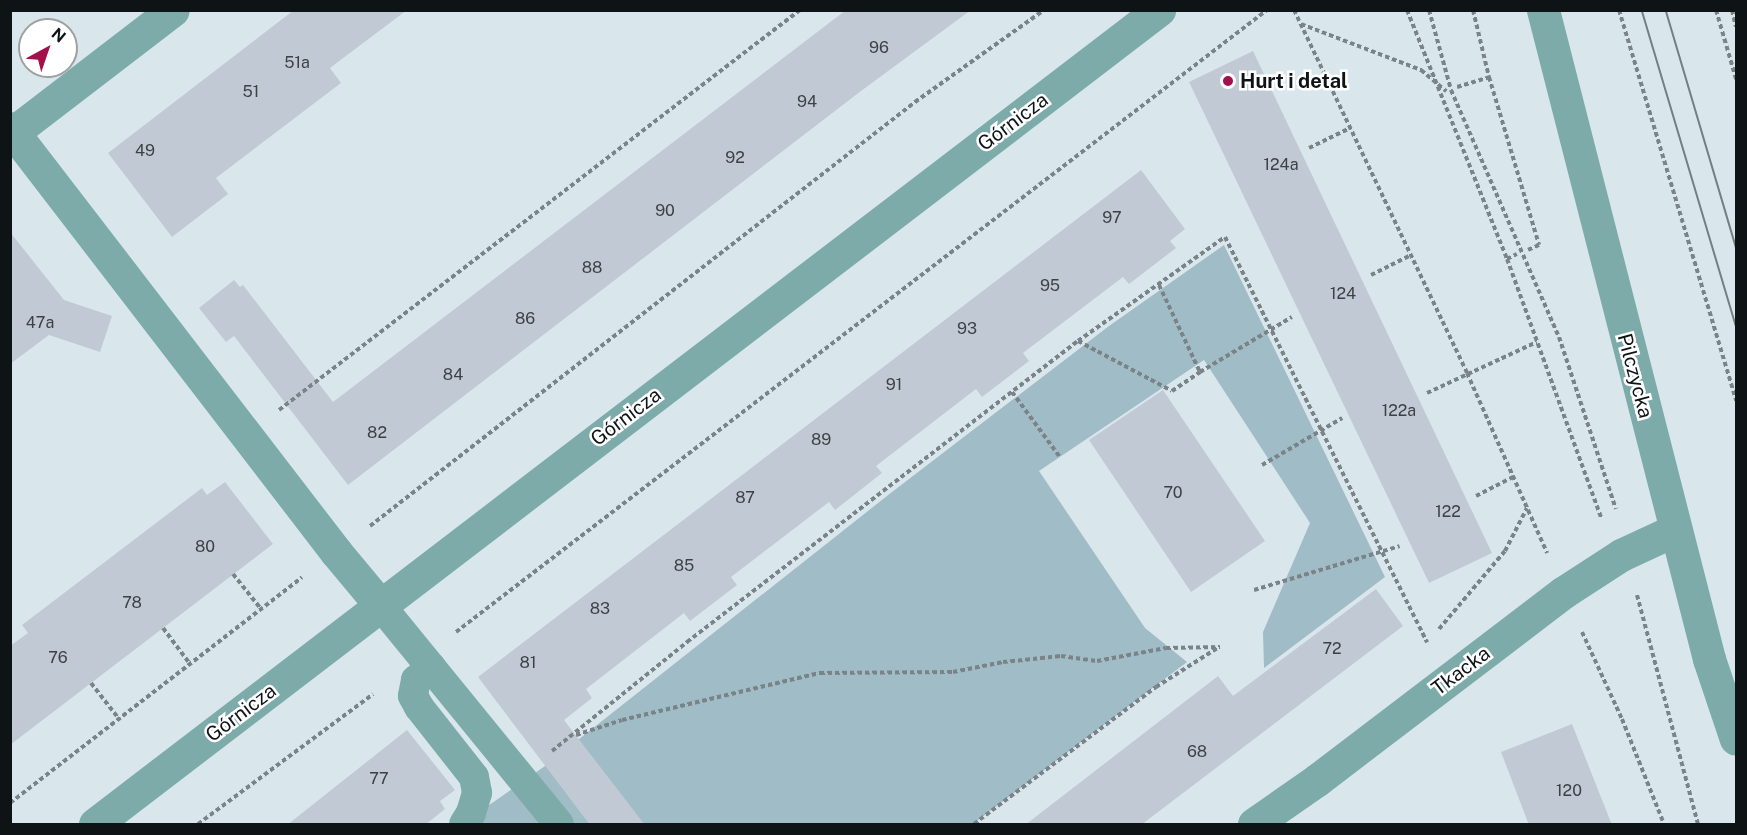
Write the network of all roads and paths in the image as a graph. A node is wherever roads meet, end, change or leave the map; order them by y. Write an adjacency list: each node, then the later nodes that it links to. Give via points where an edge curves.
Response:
1 (173, 10): 22 (street)
2 (800, 10): 41 (path)
3 (1044, 10): 51 (path, via 915,102)
4 (1159, 10): 57 (street, Górnicza)
5 (1267, 10): 63 (path)
6 (1294, 10): 14 (path)
7 (1407, 10): 18 (path)
8 (1429, 10): 47 (path, via 1451,90 1558,337)
9 (1473, 10): 16 (path)
10 (1543, 10): 49 (street, Pilczycka)
11 (1619, 10): 38 (path)
12 (1716, 10): 17 (path)
13 (1732, 10): 15 (path)
14 (1300, 24): 18 (path, via 1420,70); 21 (path)
15 (1737, 27)
16 (1489, 77): 19 (path); 24 (path, via 1539,245)
17 (1737, 79)
18 (1435, 82): 20 (path); 27 (path)
19 (1457, 87)
20 (1446, 91)
21 (1350, 128): 23 (path); 26 (path)
22 (12, 132): 41 (street)
23 (1309, 148)
24 (1528, 250)
25 (1517, 254): 27 (path)
26 (1411, 255): 28 (path); 35 (path)
27 (1507, 259): 33 (path)
28 (1371, 275)
29 (1159, 285): 31 (path, via 1225,237); 32 (path); 34 (path)
30 (1292, 317): 31 (path)
31 (1271, 328): 34 (path); 40 (path)
32 (1078, 341): 34 (path, via 1172,391); 36 (path)
33 (1537, 342): 35 (path); 48 (path)
34 (1200, 372)
35 (1467, 373): 37 (path); 44 (path)
36 (1012, 392): 42 (path); 67 (path, via 687,642)
37 (1426, 393)
38 (1737, 401)
39 (1342, 418): 40 (path)
40 (1321, 430): 43 (path); 52 (path)
41 (246, 435): 51 (street)
42 (1060, 457)
43 (1262, 465)
44 (1513, 477): 45 (path); 46 (path)
45 (1476, 496)
46 (1527, 508): 53 (path); 61 (path, via 1505,551)
47 (1620, 520)
48 (1604, 527)
49 (1675, 530): 68 (street, Pilczycka, via 1709,659); 76 (street, Tkacka, via 1627,552 1564,592)
50 (1400, 546): 52 (path)
51 (336, 552): 57 (street); 58 (path)
52 (1380, 552): 55 (path); 61 (path)
53 (1549, 558)
54 (233, 574): 58 (path)
55 (1254, 590)
56 (1637, 592): 78 (path)
57 (381, 606): 63 (lane); 71 (street, Górnicza)
58 (261, 609): 64 (path)
59 (163, 628): 64 (path)
60 (1581, 629): 77 (path)
61 (1426, 643): 62 (path)
62 (1431, 652)
63 (427, 662): 69 (lane); 72 (path); 73 (lane, via 413,696 474,777 477,793)
64 (190, 664): 66 (path)
65 (91, 683): 66 (path)
66 (119, 719): 70 (path)
67 (572, 736): 69 (path); 75 (path, via 622,720 820,674 953,672 1062,656 1096,661 1166,648 1220,647 1156,687)
68 (1737, 739)
69 (519, 774): 74 (lane)
70 (10, 803)
71 (95, 825)
72 (198, 825)
73 (464, 825)
74 (559, 825)
75 (974, 825)
76 (1254, 825)
77 (1664, 825)
78 (1698, 825)

